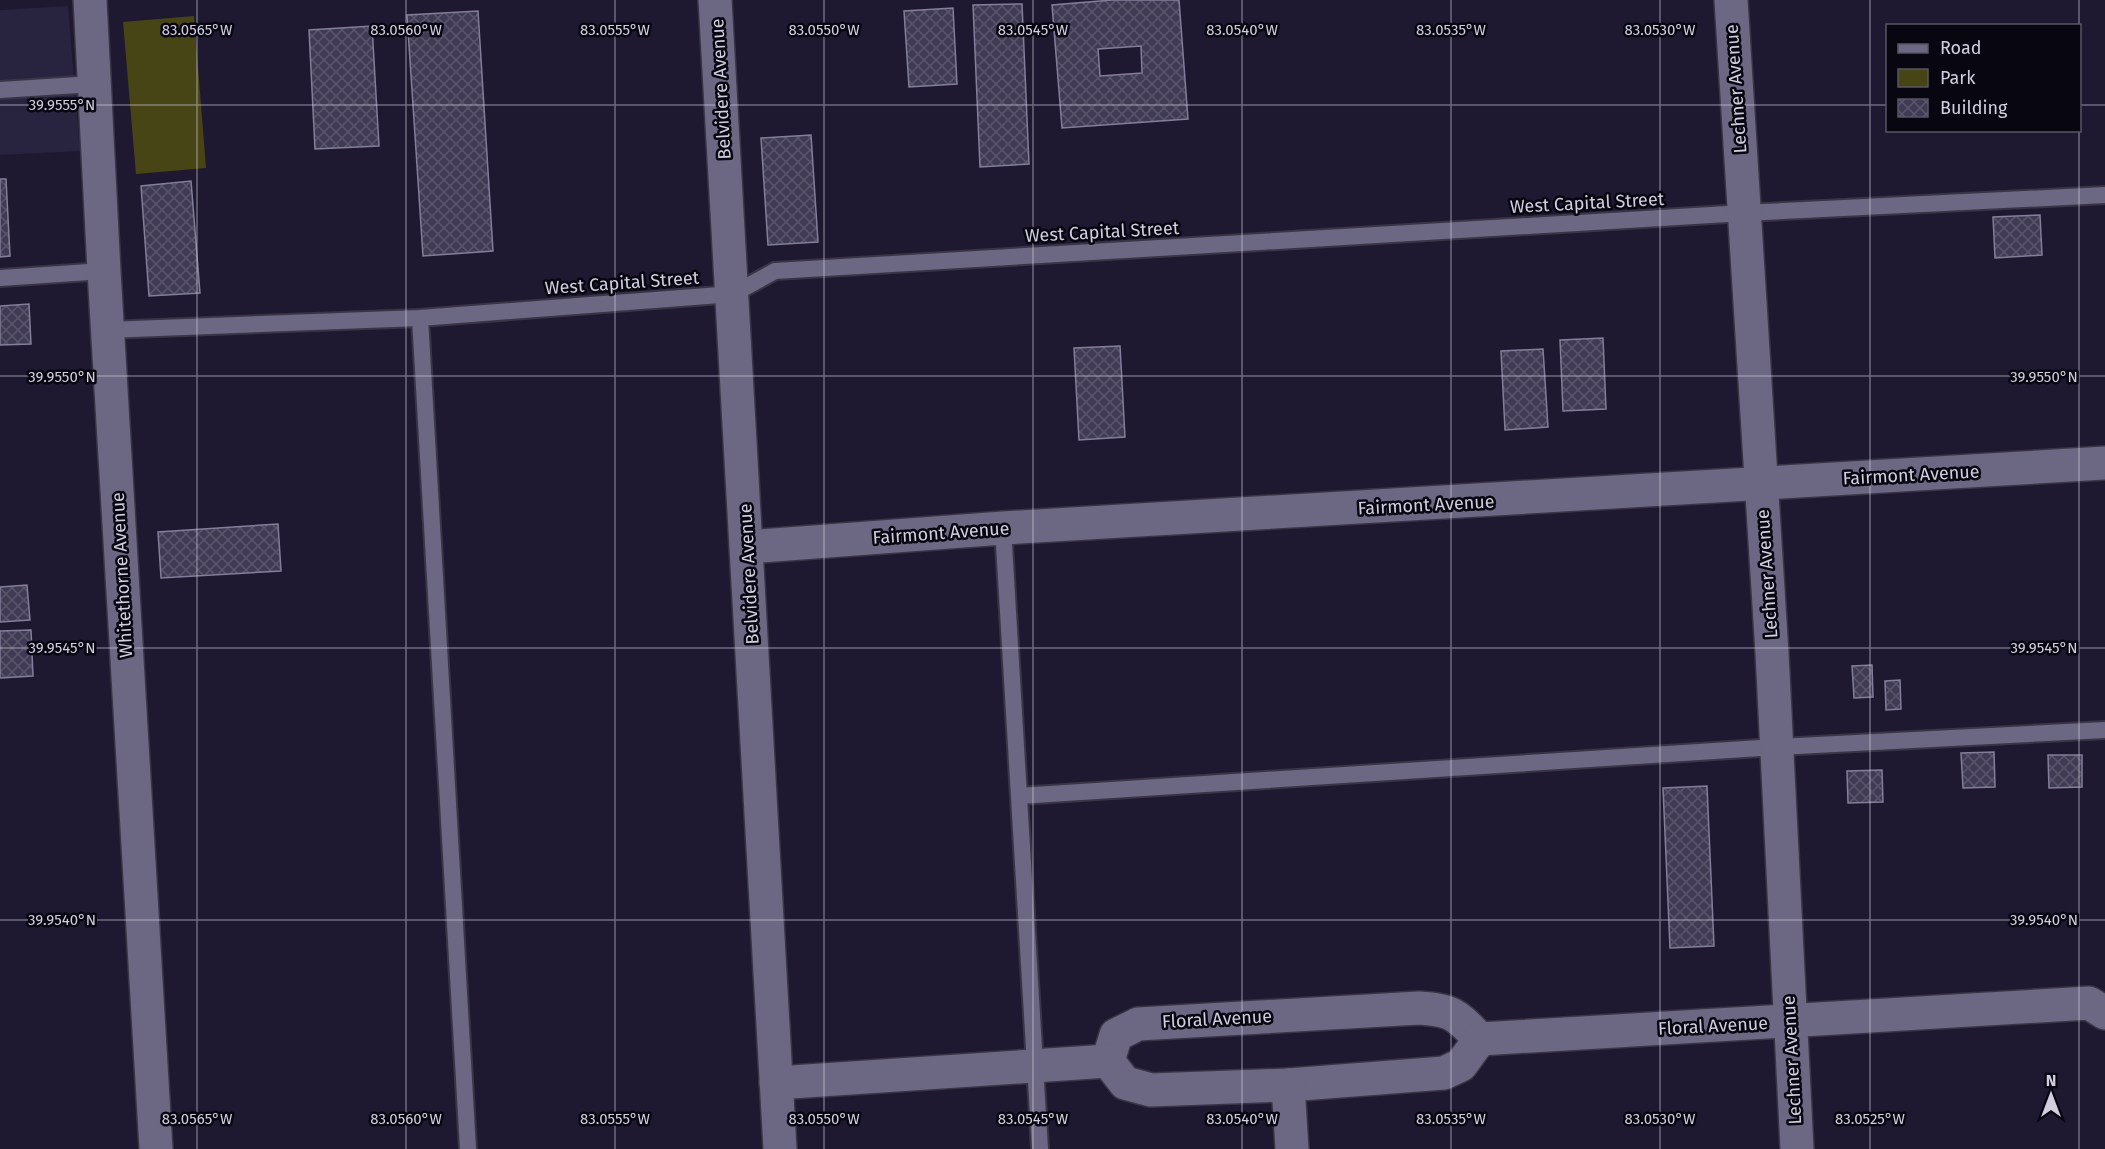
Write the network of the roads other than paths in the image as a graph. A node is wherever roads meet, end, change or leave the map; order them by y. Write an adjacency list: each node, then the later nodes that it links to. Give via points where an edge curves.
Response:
1 (90, 0): 4 (street, Whitethorne Avenue)
2 (715, 0): 10 (street, Belvidere Avenue)
3 (1731, 0): 7 (street, Lechner Avenue)
4 (93, 84): 5 (lane); 8 (street, Whitethorne Avenue)
5 (0, 90)
6 (2105, 195): 7 (lane, West Capital Street)
7 (1744, 213): 10 (lane, West Capital Street, via 775,271); 14 (street, Lechner Avenue)
8 (104, 271): 9 (lane); 12 (street, Whitethorne Avenue)
9 (0, 278)
10 (733, 294): 11 (lane, West Capital Street); 16 (street, Belvidere Avenue)
11 (420, 318): 12 (lane, West Capital Street); 28 (lane)
12 (107, 330): 27 (street, Whitethorne Avenue)
13 (2105, 463): 14 (street, Fairmont Avenue)
14 (1761, 484): 15 (street, Fairmont Avenue); 18 (street, Lechner Avenue)
15 (1003, 528): 16 (street, Fairmont Avenue); 19 (lane)
16 (747, 547): 25 (street, Belvidere Avenue)
17 (2105, 730): 18 (lane)
18 (1776, 747): 19 (lane); 21 (street, Lechner Avenue)
19 (1019, 796): 24 (lane)
20 (2100, 1001): 21 (street, Floral Avenue)
21 (1790, 1021): 22 (street, Floral Avenue); 32 (street, Lechner Avenue)
22 (1480, 1039): 23 (street, Floral Avenue, via 1457,1015 1419,1008 1138,1024 1116,1035); 26 (street, via 1461,1065 1444,1073)
23 (1108, 1061): 24 (street); 26 (street, via 1125,1083 1151,1090)
24 (1035, 1066): 25 (street); 30 (lane)
25 (776, 1083): 29 (street, Belvidere Avenue)
26 (1288, 1085): 31 (street)
27 (156, 1149)
28 (468, 1149)
29 (780, 1149)
30 (1040, 1149)
31 (1292, 1149)
32 (1797, 1149)

